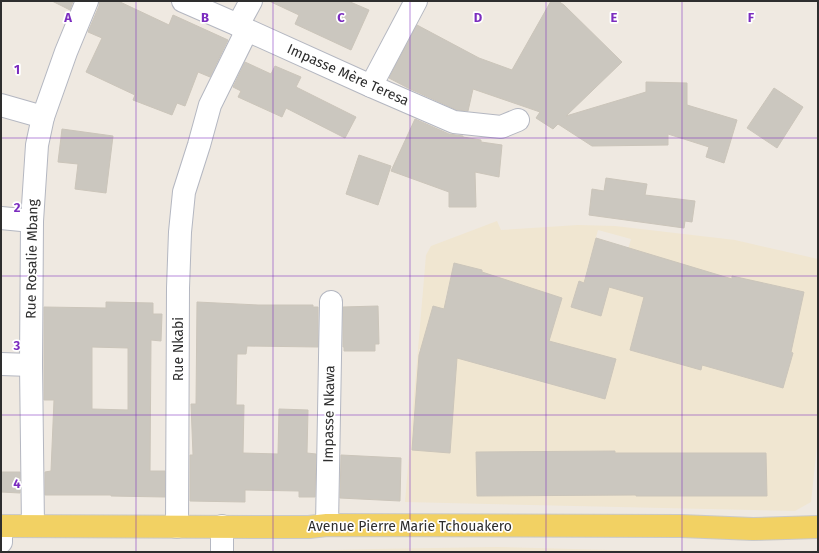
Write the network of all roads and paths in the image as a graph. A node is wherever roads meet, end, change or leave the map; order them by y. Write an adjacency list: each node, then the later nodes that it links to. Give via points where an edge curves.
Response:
1 (87, 1): 8 (street, Rue Rosalie Mbang)
2 (183, 1): 5 (street, Impasse Mère Teresa)
3 (251, 1): 5 (street)
4 (416, 1): 6 (street)
5 (243, 28): 6 (street, Impasse Mère Teresa); 19 (street, Rue Nkabi, via 210,105 184,192 178,288)
6 (371, 86): 9 (street, Impasse Mère Teresa, via 454,122 501,127)
7 (1, 105): 8 (street)
8 (43, 117): 11 (street, Rue Rosalie Mbang, via 37,145)
9 (518, 120)
10 (1, 218): 11 (street)
11 (32, 221): 14 (street, Rue Rosalie Mbang)
12 (331, 302): 15 (street, Impasse Nkawa)
13 (1, 364): 14 (street)
14 (31, 365): 17 (street, Rue Rosalie Mbang)
15 (326, 525): 18 (main road, Avenue Pierre Marie Tchouakero); 20 (main road, Avenue Pierre Marie Tchouakero, via 651,526 753,529)
16 (1, 526): 17 (main road, Avenue Pierre Marie Tchouakero); 21 (street)
17 (33, 526): 19 (main road, Avenue Pierre Marie Tchouakero)
18 (222, 526): 19 (main road, Avenue Pierre Marie Tchouakero); 22 (street)
19 (176, 527)
20 (818, 527)
21 (1, 542)
22 (222, 552)

